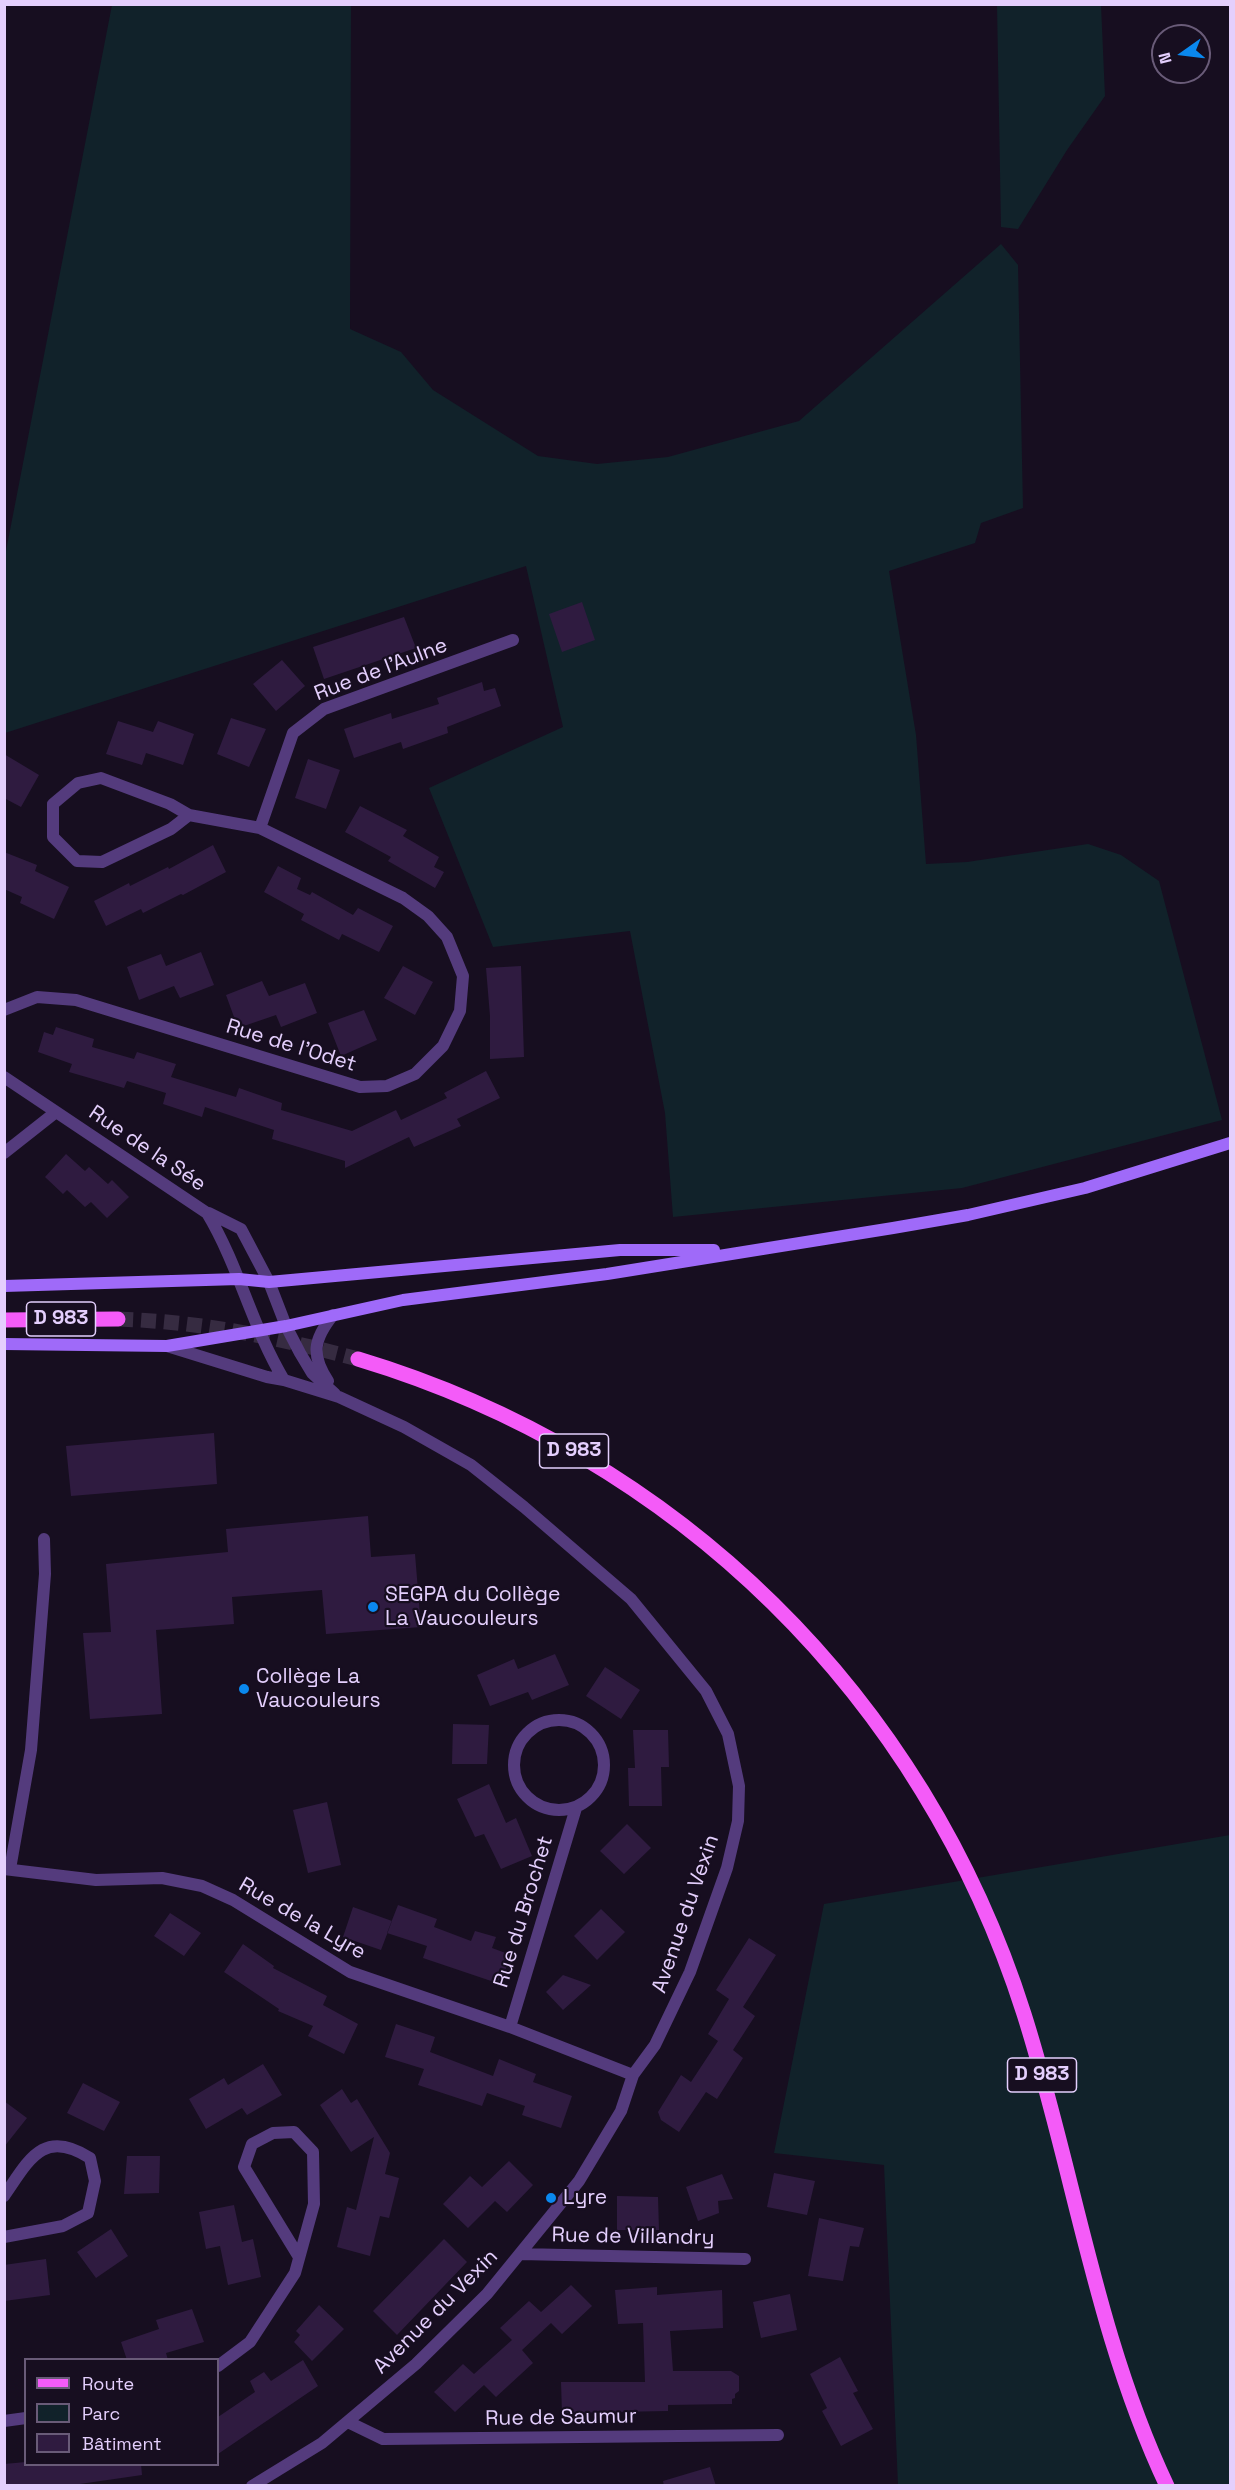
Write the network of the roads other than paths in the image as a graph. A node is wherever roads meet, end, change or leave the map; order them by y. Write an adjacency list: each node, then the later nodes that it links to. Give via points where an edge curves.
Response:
1 (513, 640): 3 (street, Rue de l'Aulne, via 324,709 293,733)
2 (189, 815): 2 (street, Rue de l'Odet, via 101,778 78,783 53,804 53,837 77,861 102,862 171,829); 3 (street, Rue de l'Odet)
3 (260, 828): 4 (street, Rue de l'Odet, via 403,898 428,916 447,937 463,976 460,1011 443,1046 415,1074 387,1086 360,1088 76,1000 37,997)
4 (4, 1010)
5 (4, 1077): 6 (street, Rue de la Sée)
6 (56, 1112): 8 (street); 9 (street, Rue de la Sée)
7 (1230, 1143): 10 (main road, via 1146,1171 1023,1203)
8 (4, 1153)
9 (207, 1213): 11 (street, Rue de la Sée); 12 (street, via 241,1228)
10 (751, 1250): 12 (main road, via 620,1250); 14 (main road, via 607,1274 403,1300)
11 (239, 1279): 12 (main road); 13 (main road); 18 (street)
12 (269, 1282): 17 (street)
13 (4, 1286)
14 (333, 1316): 17 (main road); 23 (street, via 321,1330 316,1346 318,1366)
15 (118, 1319): 16 (main road, D 983)
16 (4, 1320)
17 (286, 1326): 18 (main road); 23 (street, via 312,1373)
18 (257, 1330): 20 (main road); 22 (street)
19 (4, 1344): 20 (main road)
20 (166, 1346): 22 (street, Avenue du Vexin)
21 (358, 1359): 40 (main road, D 983, via 500,1412 584,1456 627,1484 762,1592 817,1650 882,1731 951,1840 1001,1950 1036,2054 1116,2356)
22 (284, 1380): 23 (street, Avenue du Vexin)
23 (339, 1397): 28 (street, Avenue du Vexin, via 404,1427 471,1465 631,1599 706,1691 728,1734 739,1786 738,1821 727,1868 690,1972 656,2044)
24 (44, 1539): 26 (street, Rue de la Lyre, via 45,1574 31,1750)
25 (576, 1808): 25 (street, Rue du Brochet, via 588,1800 600,1783 605,1762 601,1748 594,1735 569,1720 540,1723 518,1744 513,1759 520,1790 545,1808); 27 (street, Rue du Brochet)
26 (7, 1869): 27 (street, Rue de la Lyre, via 96,1880 162,1878 202,1886 239,1904 350,1972)
27 (510, 2027): 28 (street, Rue de la Lyre)
28 (633, 2075): 31 (street, Avenue du Vexin, via 621,2111 579,2181)
29 (4, 2196): 30 (street, via 29,2160 47,2146 72,2146 90,2158 95,2181 88,2213 63,2226)
30 (4, 2237)
31 (520, 2254): 33 (street, Rue de Villandry); 37 (street, Avenue du Vexin, via 487,2294 416,2364)
32 (299, 2257): 32 (street, via 314,2204 313,2152 294,2132 273,2133 252,2144 244,2166); 34 (street, via 295,2273 250,2342)
33 (745, 2259)
34 (219, 2365)
35 (24, 2418): 36 (street)
36 (4, 2421)
37 (348, 2422): 38 (street, Rue de Saumur, via 383,2439); 39 (street, Avenue du Vexin, via 322,2443)
38 (778, 2434)
39 (252, 2486)
40 (1167, 2486)

